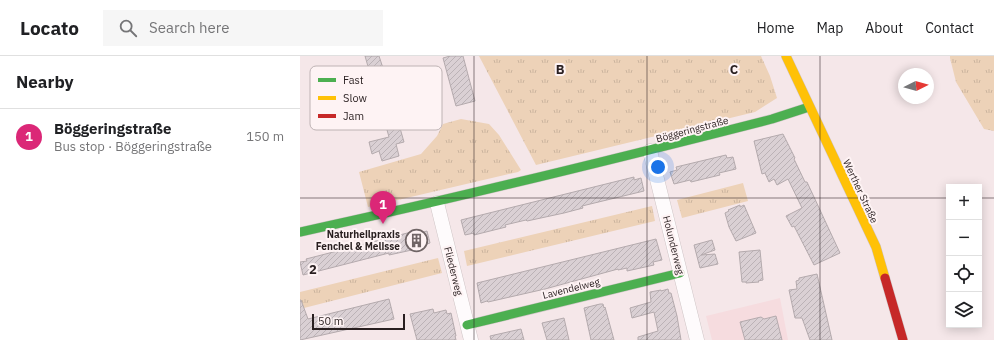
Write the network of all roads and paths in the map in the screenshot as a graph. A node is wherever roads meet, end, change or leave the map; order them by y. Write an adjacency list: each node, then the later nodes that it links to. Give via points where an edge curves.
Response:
1 (786, 56): 2 (street, Werther Straße)
2 (809, 107): 3 (street, Böggeringstraße); 10 (street, Werther Straße, via 876,247)
3 (650, 151): 4 (street, Böggeringstraße); 6 (street, Holunderweg)
4 (437, 203): 5 (street, Böggeringstraße); 7 (street, Fliederweg)
5 (300, 232)
6 (680, 273): 7 (street, Lavendelweg); 9 (street, Holunderweg)
7 (467, 325): 8 (street, Fliederweg)
8 (471, 340)
9 (697, 340)
10 (902, 340)

